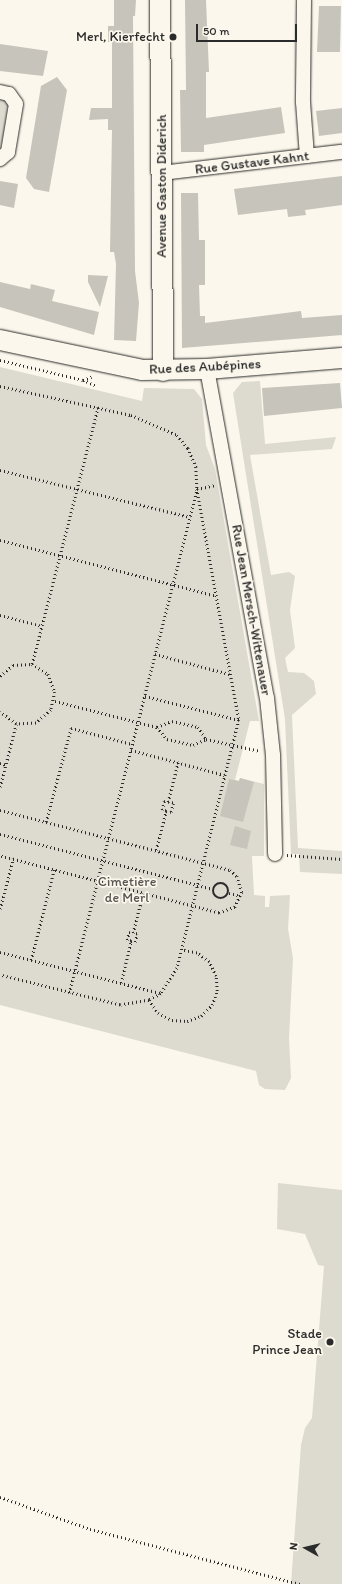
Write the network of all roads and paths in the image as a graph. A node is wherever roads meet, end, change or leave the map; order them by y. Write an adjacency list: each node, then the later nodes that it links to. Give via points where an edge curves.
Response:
1 (160, 0): 7 (street, Avenue Gaston Diderich)
2 (304, 0): 5 (street, via 303,102)
3 (0, 92): 6 (street, via 9,94 16,104 8,152)
4 (342, 152): 5 (street, Rue Gustave Kahnt)
5 (307, 156): 7 (street, Rue Gustave Kahnt)
6 (0, 159)
7 (162, 173): 11 (street, Avenue Gaston Diderich)
8 (0, 340): 11 (street, Rue des Aubépines, via 95,362)
9 (342, 358): 10 (street, Rue des Aubépines)
10 (207, 369): 11 (street, Rue des Aubépines); 42 (street, Rue Jean Mersch-Wittenauer, via 267,698)
11 (163, 371)
12 (83, 380): 14 (path)
13 (0, 386): 15 (path)
14 (97, 386)
15 (98, 406): 18 (path, via 131,415 177,435 188,448 196,467); 19 (path)
16 (0, 470): 19 (path)
17 (221, 484): 18 (path)
18 (197, 488): 20 (path); 24 (path)
19 (76, 491): 20 (path); 22 (path)
20 (190, 518): 23 (path)
21 (0, 540): 22 (path)
22 (60, 556): 23 (path); 26 (path)
23 (173, 585): 24 (path); 27 (path)
24 (216, 596): 29 (path)
25 (0, 615): 26 (path)
26 (42, 626): 28 (path)
27 (155, 654): 29 (path); 31 (path)
28 (32, 664): 30 (path, via 13,665); 32 (path, via 48,674 53,682)
29 (229, 674): 34 (path)
30 (0, 676)
31 (145, 696): 34 (path); 35 (path)
32 (55, 701): 35 (path); 36 (path, via 51,710 40,720 26,725)
33 (0, 712): 36 (path)
34 (239, 720): 40 (path)
35 (138, 722): 37 (path); 39 (path)
36 (16, 724): 45 (path)
37 (157, 727): 38 (path, via 172,721 198,727); 38 (path, via 168,739 193,745)
38 (206, 738): 40 (path)
39 (132, 744): 41 (path); 51 (path, via 71,728)
40 (234, 745): 42 (path); 46 (path)
41 (131, 750): 43 (path); 53 (path)
42 (273, 755): 55 (street, Rue Jean Mersch-Wittenauer)
43 (178, 762): 46 (path); 48 (path)
44 (0, 763): 45 (path)
45 (6, 765): 47 (path)
46 (225, 775): 61 (path)
47 (0, 788)
48 (168, 802): 50 (path, via 164,801 162,810); 50 (path, via 173,803 170,812)
49 (0, 810): 51 (path)
50 (166, 811): 54 (path)
51 (46, 822): 53 (path)
52 (0, 834): 60 (path)
53 (108, 838): 54 (path); 60 (path)
54 (156, 850): 61 (path)
55 (275, 854)
56 (0, 856): 58 (path)
57 (295, 856): 59 (path)
58 (13, 859): 62 (path); 70 (path)
59 (342, 859)
60 (102, 860): 63 (path); 64 (path)
61 (204, 863): 64 (path); 68 (path, via 230,870 237,876 241,883)
62 (54, 870): 63 (path); 73 (path)
63 (97, 881): 66 (path); 74 (path)
64 (199, 885): 65 (path); 69 (path)
65 (213, 889): 67 (path, via 217,884 223,883); 67 (path, via 214,895 219,899)
66 (143, 893): 69 (path); 76 (path, via 133,934 129,932 127,940 131,941)
67 (229, 893): 68 (path)
68 (241, 896): 69 (path, via 235,907 228,912 219,913)
69 (193, 907): 71 (path)
70 (0, 909)
71 (182, 950): 78 (path, via 177,968); 79 (path, via 197,953 209,962 216,976 217,991 212,1005 201,1016 179,1021 158,1013)
72 (0, 952): 73 (path)
73 (31, 960): 74 (path)
74 (74, 971): 76 (path); 77 (path)
75 (0, 975): 77 (path)
76 (121, 983): 78 (path)
77 (69, 993): 79 (path, via 120,1005)
78 (161, 994): 79 (path)
79 (149, 1000)
80 (0, 1497): 81 (path, via 90,1529)
81 (300, 1584)

